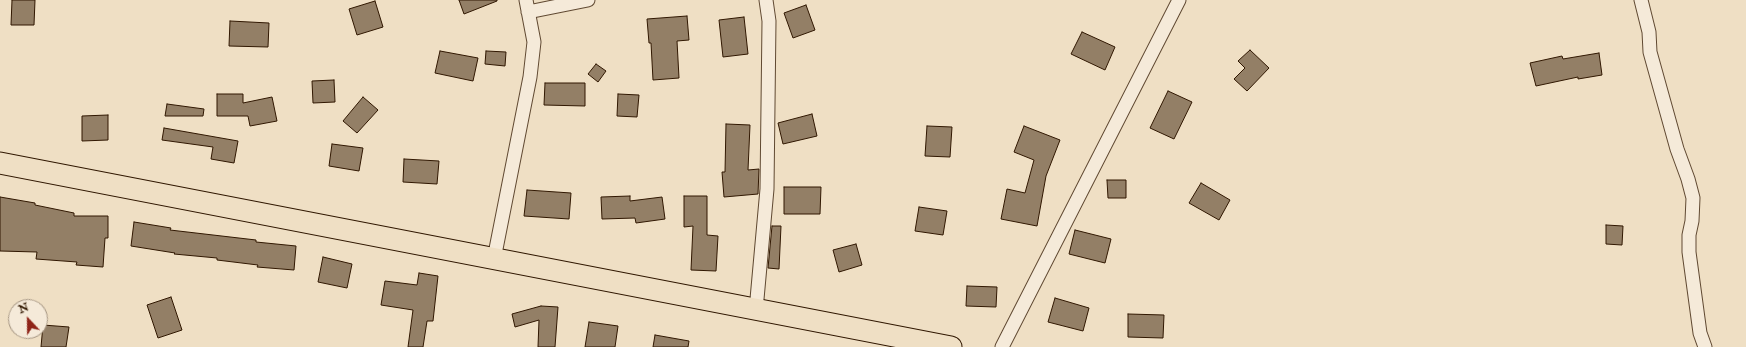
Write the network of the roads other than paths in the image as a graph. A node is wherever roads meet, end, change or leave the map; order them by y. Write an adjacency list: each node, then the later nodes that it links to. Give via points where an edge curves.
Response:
1 (588, 0): 5 (street)
2 (766, 0): 8 (street, via 769,21 767,188)
3 (1179, 0): 10 (street)
4 (1641, 0): 11 (street, via 1649,32 1650,52 1693,198 1689,252 1700,333)
5 (528, 6): 7 (street, via 534,42 530,78)
6 (0, 163): 7 (main road)
7 (494, 259): 8 (main road)
8 (756, 310): 9 (main road)
9 (951, 347)
10 (1002, 347)
11 (1705, 347)

